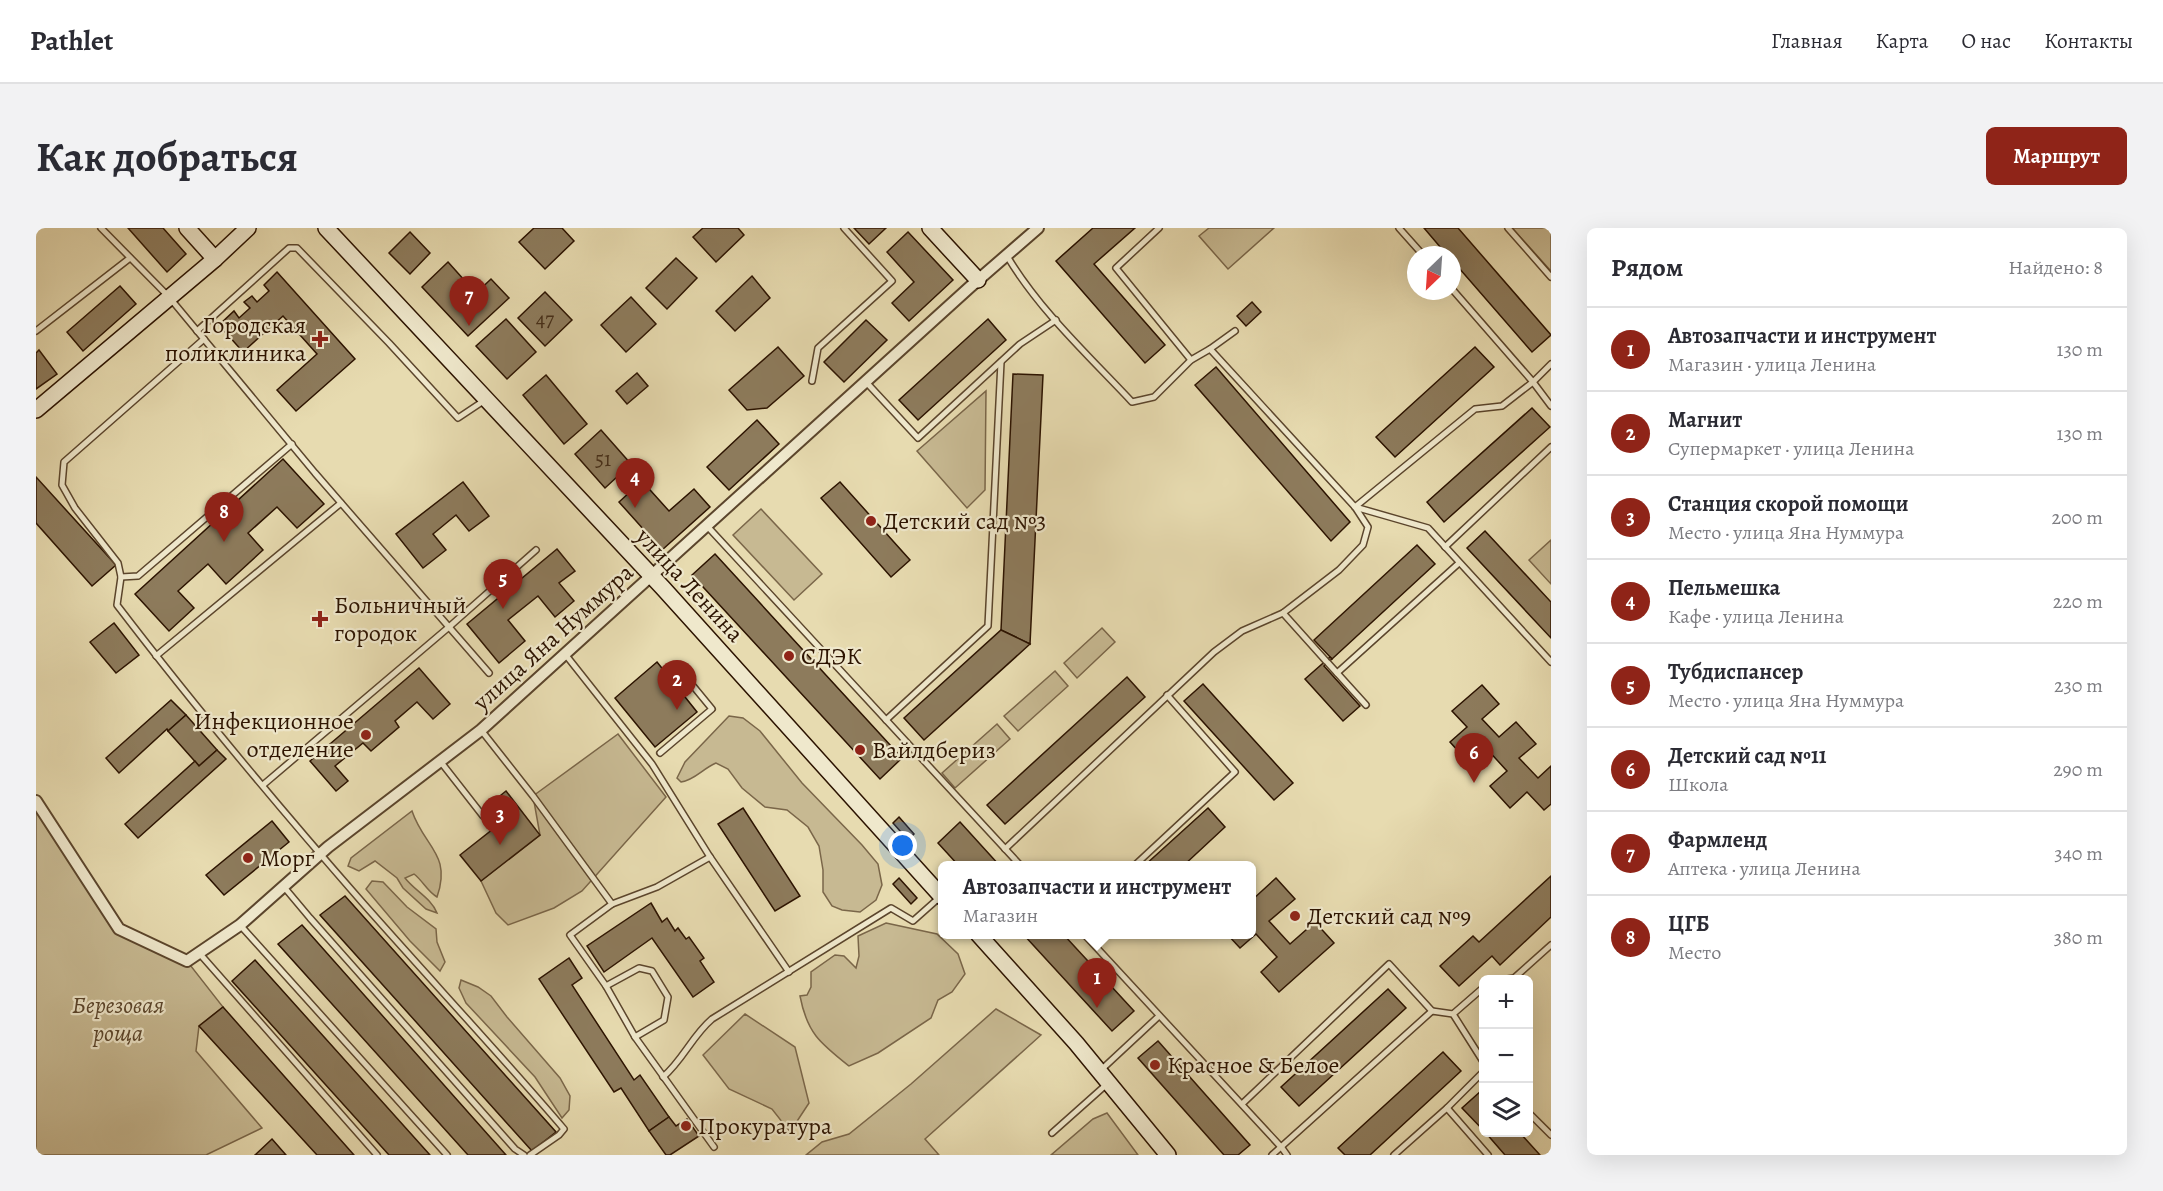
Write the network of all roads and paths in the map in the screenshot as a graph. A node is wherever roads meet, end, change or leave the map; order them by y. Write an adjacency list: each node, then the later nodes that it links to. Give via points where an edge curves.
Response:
1 (101, 228): 13 (lane)
2 (187, 228): 14 (main road)
3 (248, 228): 14 (main road)
4 (326, 228): 31 (main road, улица Ленина)
5 (844, 228): 28 (lane, via 892,281 818,348)
6 (930, 228): 16 (main road)
7 (1038, 228): 12 (street, улица Яна Нуммура)
8 (1159, 228): 25 (lane, via 1116,268)
9 (1399, 228): 11 (lane)
10 (1508, 228): 15 (lane)
11 (1415, 246)
12 (1006, 254): 16 (street, улица Яна Нуммура); 19 (lane, via 1021,279)
13 (130, 258): 17 (lane); 20 (lane)
14 (215, 259): 17 (main road)
15 (1551, 277)
16 (978, 280): 29 (street, улица Яна Нуммура)
17 (169, 297): 21 (lane); 33 (main road)
18 (1461, 298): 30 (lane)
19 (1056, 320): 25 (lane, via 1132,402 1154,397); 26 (lane)
20 (36, 331)
21 (197, 331): 23 (lane); 31 (lane, via 289,248 297,248 458,418)
22 (1235, 331): 24 (lane)
23 (204, 339): 34 (lane); 43 (lane, via 64,462 62,485 118,563)
24 (1210, 349): 25 (lane); 37 (lane)
25 (1191, 360)
26 (1001, 362): 29 (lane, via 918,438); 54 (lane, via 988,626)
27 (1551, 364): 30 (lane)
28 (812, 381)
29 (866, 382): 38 (street, улица Яна Нуммура)
30 (1533, 382): 32 (lane); 37 (lane, via 1502,406 1475,409)
31 (486, 399): 42 (main road, улица Ленина)
32 (1551, 406)
33 (36, 411)
34 (292, 444): 36 (lane); 43 (lane, via 138,576)
35 (1551, 447): 39 (lane)
36 (341, 503): 45 (lane); 47 (lane)
37 (1355, 507): 39 (lane, via 1428,528); 44 (lane, via 1368,527 1363,545 1339,570)
38 (707, 526): 42 (street, улица Яна Нуммура); 54 (lane)
39 (1444, 547): 41 (lane)
40 (536, 550): 45 (lane)
41 (1459, 563): 48 (lane); 49 (lane)
42 (651, 576): 46 (street, улица Яна Нуммура); 67 (main road, улица Ленина)
43 (121, 578): 47 (lane, via 117,605)
44 (1283, 613): 49 (lane); 52 (lane, via 1242,631)
45 (449, 627): 50 (lane); 58 (lane)
46 (565, 654): 55 (street, улица Яна Нуммура); 63 (lane, via 652,764)
47 (156, 656): 58 (lane)
48 (1551, 662)
49 (1337, 672): 53 (lane)
50 (489, 673)
51 (689, 681): 56 (lane, via 712,709)
52 (1167, 695): 61 (lane); 65 (lane, via 1235,772)
53 (1366, 705)
54 (886, 720): 61 (lane)
55 (481, 730): 57 (street, улица Яна Нуммура); 69 (lane)
56 (660, 753)
57 (440, 761): 60 (lane); 62 (street, улица Яна Нуммура)
58 (263, 785): 62 (lane)
59 (36, 801): 74 (street, улица Яна Нуммура, via 119,929 188,961)
60 (483, 816)
61 (1005, 849): 64 (lane)
62 (320, 854): 66 (street, улица Яна Нуммура); 97 (lane, via 564,1129)
63 (710, 857): 69 (lane, via 657,887); 75 (lane)
64 (1016, 861)
65 (1139, 861)
66 (283, 885): 70 (street, улица Яна Нуммура); 96 (lane, via 491,1123)
67 (938, 892)
68 (938, 899): 75 (lane, via 913,921 891,908)
69 (612, 904): 77 (lane, via 570,935)
70 (240, 925): 74 (street, улица Яна Нуммура); 95 (lane)
71 (982, 939): 86 (main road)
72 (1089, 939): 81 (lane)
73 (1551, 945): 76 (lane)
74 (200, 954): 94 (lane)
75 (789, 972): 85 (lane, via 712,1019)
76 (1517, 975)
77 (606, 986): 82 (lane); 82 (lane, via 639,968 652,971 668,997 664,1020)
78 (1479, 991): 80 (lane)
79 (1432, 1011): 80 (lane); 87 (lane, via 1389,964); 93 (lane)
80 (1453, 1014): 83 (lane)
81 (1159, 1016): 86 (lane); 87 (lane)
82 (635, 1037): 85 (lane)
83 (1479, 1055)
84 (1479, 1076): 88 (lane)
85 (663, 1077): 92 (lane)
86 (1104, 1078): 90 (lane); 98 (main road)
87 (1242, 1104): 93 (lane)
88 (1447, 1108): 101 (lane); 102 (lane)
89 (1533, 1117): 91 (lane)
90 (1052, 1133)
91 (1551, 1135)
92 (714, 1147)
93 (1282, 1148): 99 (lane); 100 (lane)
94 (377, 1155)
95 (447, 1155)
96 (524, 1155)
97 (530, 1155)
98 (1168, 1155)
99 (1272, 1155)
100 (1287, 1155)
101 (1394, 1155)
102 (1488, 1155)

